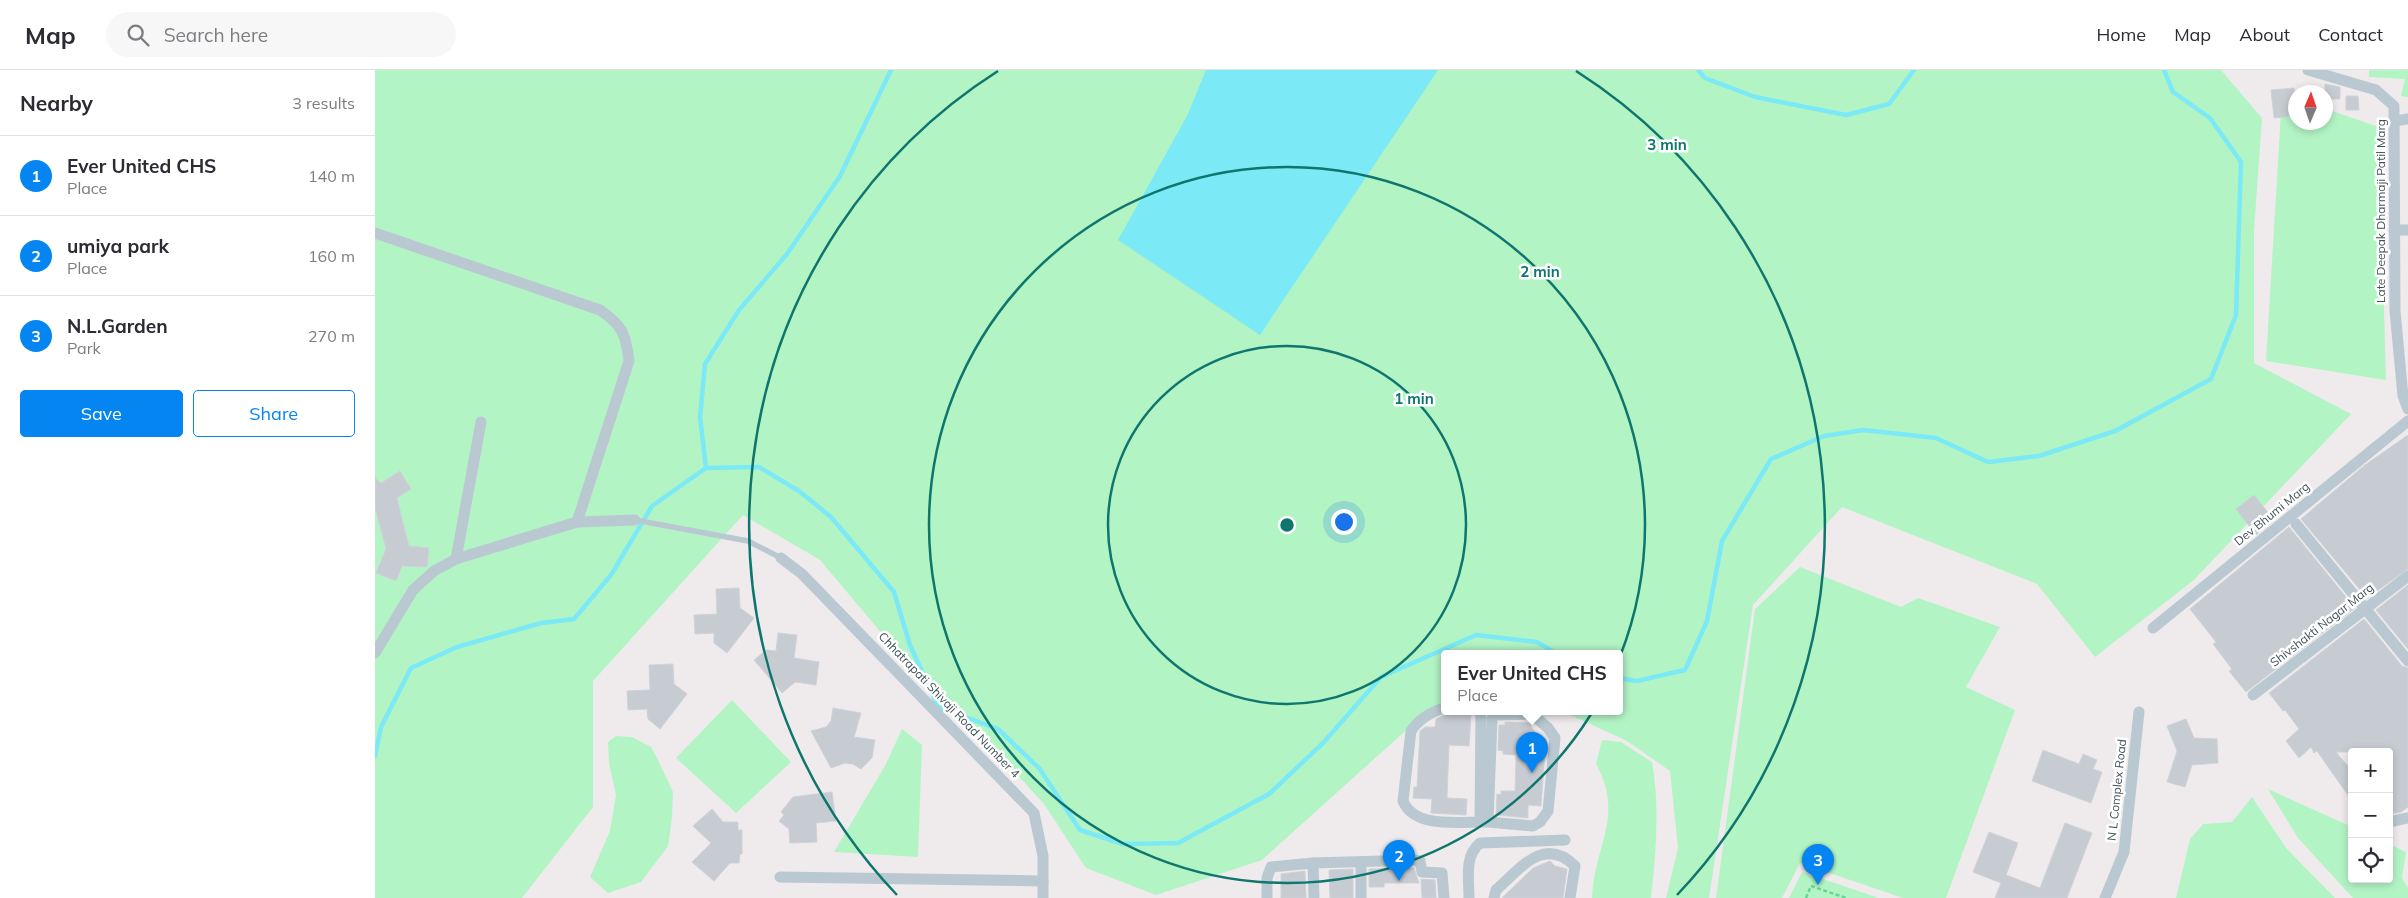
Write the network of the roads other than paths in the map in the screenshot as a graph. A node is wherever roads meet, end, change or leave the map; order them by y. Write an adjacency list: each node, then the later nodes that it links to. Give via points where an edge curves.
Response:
1 (2308, 70): 3 (street, Late Deepak Dharmaji Patil Marg, via 2376,90 2394,106)
2 (2408, 119): 3 (street)
3 (2394, 121): 4 (street, Late Deepak Dharmaji Patil Marg)
4 (2395, 230): 5 (street); 7 (street, Late Deepak Dharmaji Patil Marg, via 2395,311 2403,396)
5 (2408, 230)
6 (375, 233): 11 (street, via 600,310 616,321 626,338 629,361)
7 (2408, 409)
8 (2408, 421): 17 (street, Dev Bhumi Marg)
9 (481, 422): 14 (street)
10 (635, 520): 11 (street); 13 (lane, via 748,541)
11 (577, 522): 14 (street)
12 (2296, 524): 16 (street)
13 (781, 558): 34 (street, Chhatrapati Shivaji Road Number 4, via 802,574 1034,813 1043,856)
14 (456, 559): 18 (street, via 413,590)
15 (2408, 576): 16 (street, Shivshakti Nagar Marg)
16 (2365, 608): 19 (street); 20 (street, Shivshakti Nagar Marg)
17 (2153, 628)
18 (375, 653)
19 (2408, 661)
20 (2253, 696)
21 (1441, 709): 28 (street, via 1411,731 1405,807 1429,820)
22 (2139, 712): 43 (street, N L Complex Road, via 2124,852)
23 (1481, 715): 28 (street)
24 (1495, 715): 28 (street, via 1492,718)
25 (1533, 715): 28 (street, via 1555,738 1548,811 1533,826)
26 (2408, 818): 27 (street)
27 (2393, 821)
28 (1484, 822): 30 (street)
29 (1565, 840): 30 (street)
30 (1484, 842): 40 (street, via 1471,850)
31 (1361, 862): 32 (street); 38 (street); 39 (street, via 1420,861 1422,872 1443,873)
32 (1313, 863): 36 (street, via 1271,867 1267,878); 37 (street)
33 (780, 877): 34 (street)
34 (1043, 881): 35 (street, Chhatrapati Shivaji Road Number 4)
35 (1043, 898)
36 (1267, 898)
37 (1314, 898)
38 (1361, 898)
39 (1444, 898)
40 (1469, 898)
41 (1495, 898): 42 (street, via 1496,890 1536,855 1549,852 1575,866)
42 (1570, 898)
43 (2105, 898)

